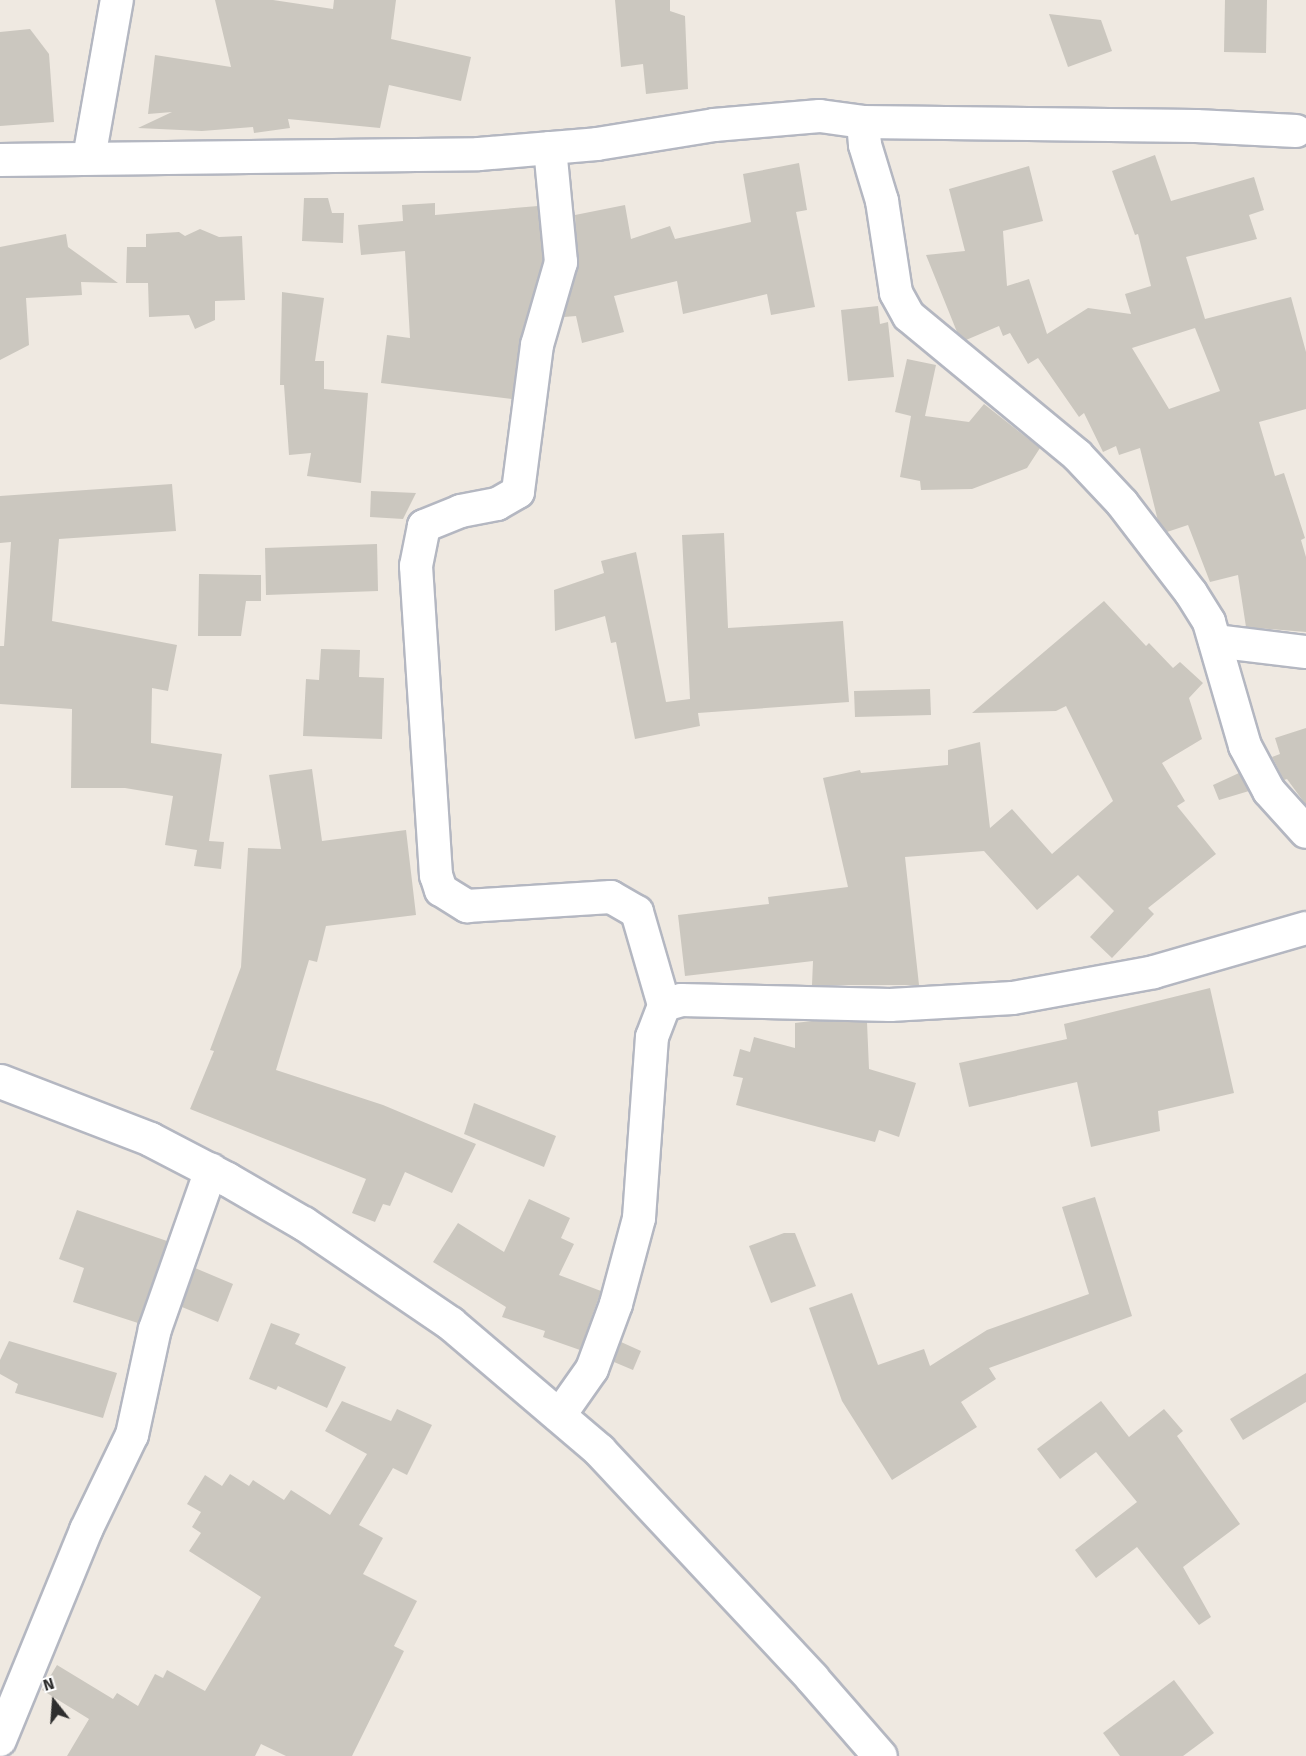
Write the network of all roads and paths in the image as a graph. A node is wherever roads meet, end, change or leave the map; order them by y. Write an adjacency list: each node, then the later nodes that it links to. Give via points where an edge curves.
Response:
1 (117, 0): 5 (street)
2 (863, 122): 3 (street); 4 (street, via 820,116 766,119); 7 (street, via 865,145 882,201 896,293 909,316 1077,456 1122,503 1191,593)
3 (1296, 131)
4 (550, 148): 5 (street, via 479,154); 11 (street, via 561,262 537,345 518,492 497,504 461,511 424,526 416,566 436,875 441,890 467,906 611,897 637,912)
5 (89, 158): 6 (street)
6 (0, 160)
7 (1215, 641): 8 (street); 9 (street, via 1245,746 1269,791)
8 (1306, 652)
9 (1306, 832)
10 (1306, 928): 11 (street, via 1154,972 1023,997 890,1005 681,1000)
11 (664, 1005): 14 (street, via 652,1037 639,1218 616,1304 592,1370)
12 (0, 1081): 13 (street, via 150,1139)
13 (211, 1170): 14 (street, via 303,1223 450,1323); 15 (street, via 155,1329 132,1436 86,1530)
14 (559, 1416): 16 (street, via 599,1450)
15 (0, 1740)
16 (880, 1756)

